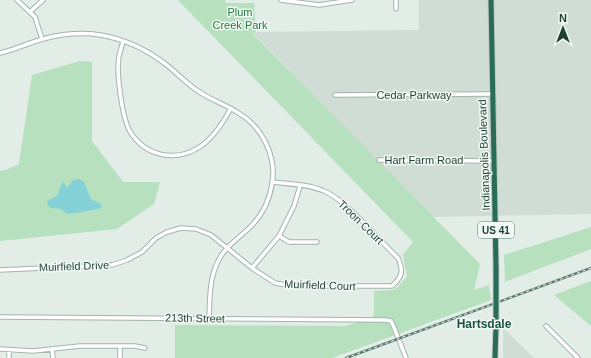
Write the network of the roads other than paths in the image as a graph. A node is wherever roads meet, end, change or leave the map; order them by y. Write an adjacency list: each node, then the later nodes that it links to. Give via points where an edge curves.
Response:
1 (17, 0): 8 (street)
2 (43, 0): 8 (street)
3 (281, 0): 4 (street, via 319,5)
4 (352, 0)
5 (396, 0): 7 (street)
6 (491, 0): 12 (highway, Indianapolis Boulevard / US 41)
7 (396, 9)
8 (31, 11): 9 (street)
9 (42, 39): 10 (street, via 67,34 88,34); 11 (street)
10 (123, 41): 14 (street, via 148,52 198,92); 14 (street, via 118,65 123,115 131,134 146,149 168,156 184,154 198,148 223,123)
11 (0, 53)
12 (492, 94): 13 (street, Cedar Parkway); 16 (highway, Indianapolis Boulevard / US 41)
13 (336, 95)
14 (230, 108): 17 (street, via 250,122 263,138 271,160)
15 (378, 160): 16 (street, Hart Farm Road)
16 (494, 161): 37 (highway, Indianapolis Boulevard / US 41, bridge)
17 (272, 182): 18 (street, Troon Court); 21 (street, via 266,206 260,216)
18 (300, 186): 19 (street, via 294,206); 24 (street, Troon Court, via 324,191 342,202 398,258 402,265 402,275)
19 (279, 236): 20 (street, via 290,242); 22 (street)
20 (317, 242)
21 (227, 248): 22 (street, Muirfield Court); 23 (street, Muirfield Drive, via 211,235 196,229 181,228 167,232 156,238 142,252 112,265); 26 (street, via 217,263 212,278)
22 (252, 268): 24 (street, Muirfield Court, via 276,283 292,286 392,286)
23 (0, 270)
24 (398, 281)
25 (0, 317): 26 (street, 213th Street)
26 (210, 318): 36 (street, 213th Street, via 390,321)
27 (546, 326): 38 (street)
28 (120, 346): 29 (street); 31 (street); 35 (street)
29 (145, 348)
30 (0, 349): 32 (street)
31 (52, 349): 32 (street); 34 (street)
32 (9, 350): 33 (street)
33 (8, 358)
34 (53, 358)
35 (120, 358)
36 (406, 358)
37 (495, 358)
38 (578, 358)

